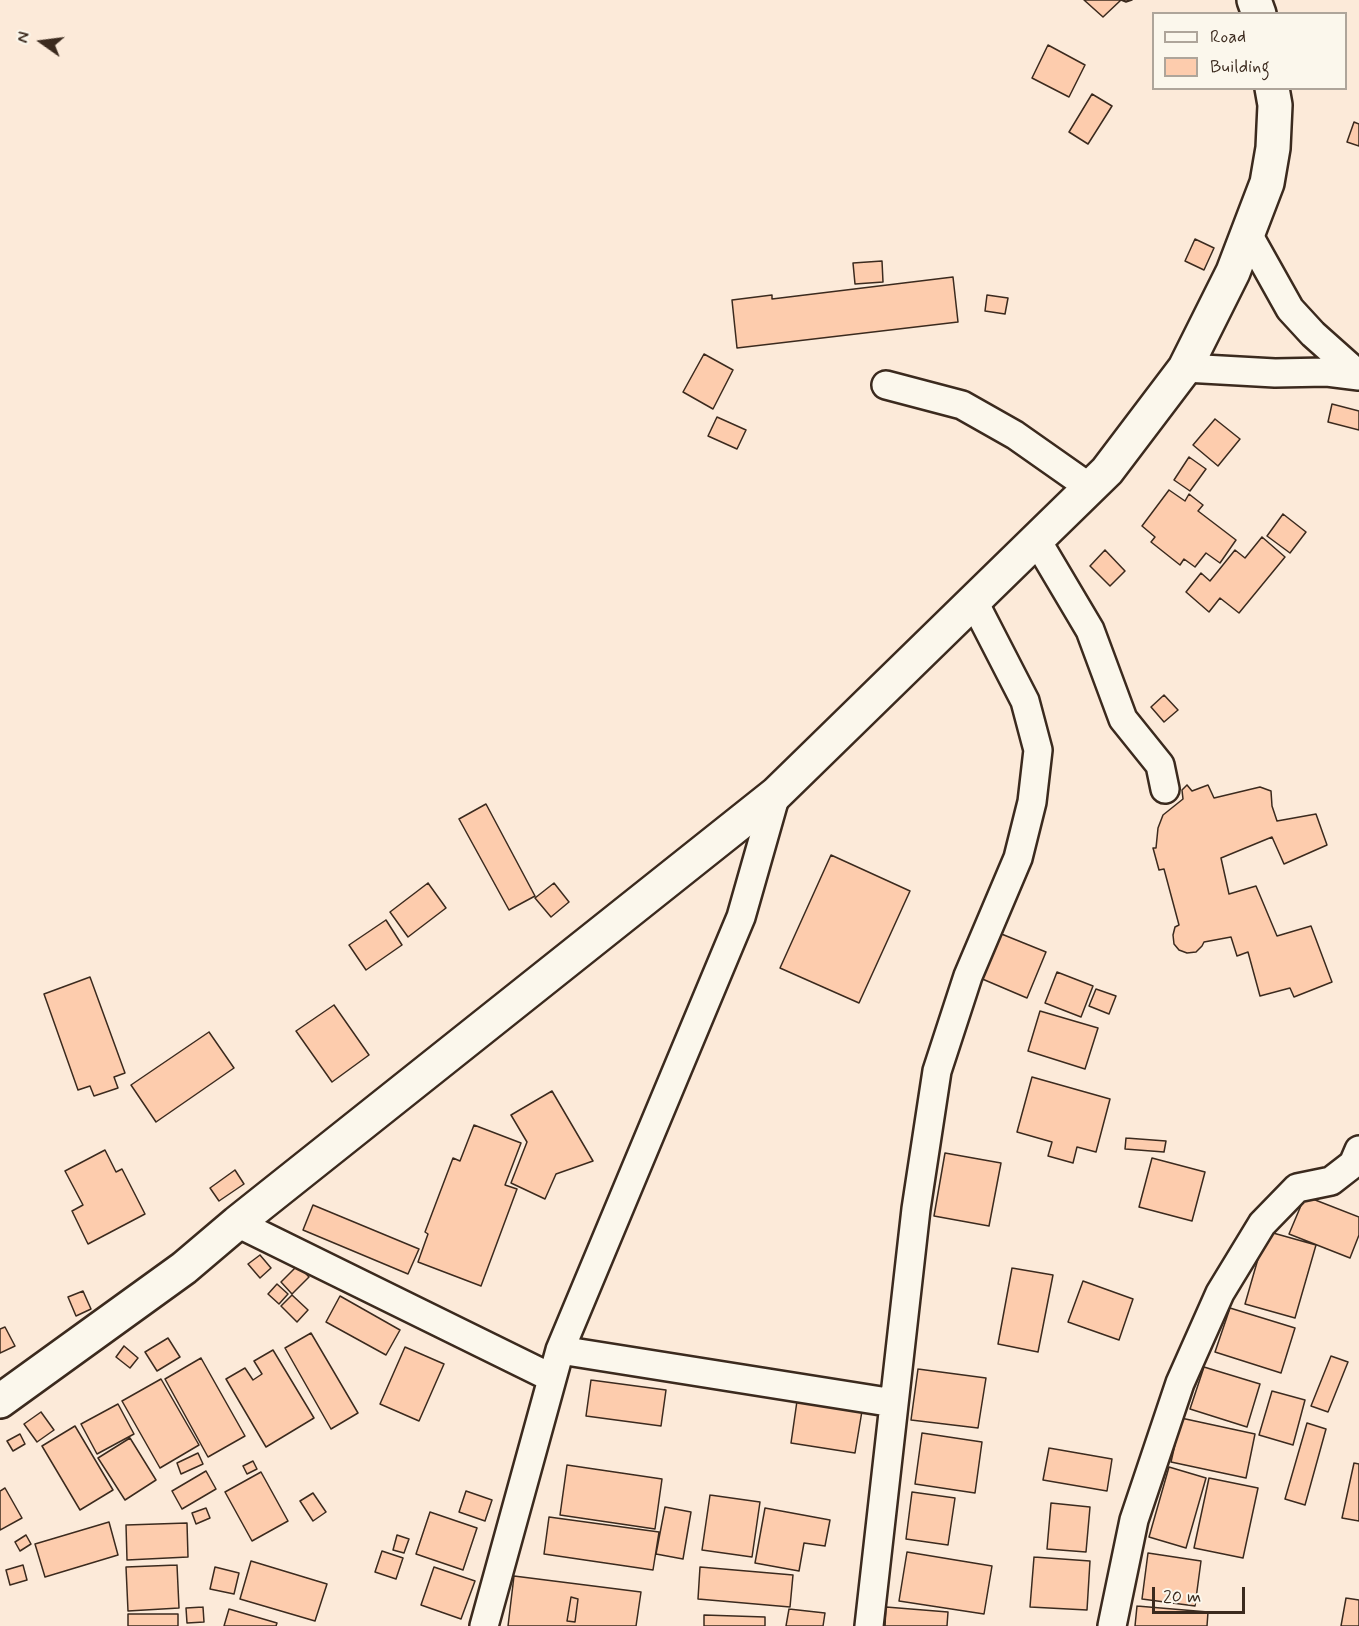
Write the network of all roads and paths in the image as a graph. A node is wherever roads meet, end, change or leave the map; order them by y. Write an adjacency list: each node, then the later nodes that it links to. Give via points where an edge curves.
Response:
1 (1272, 90): 2 (street, via 1275,105 1269,172)
2 (1248, 234): 3 (street); 4 (street, via 1290,309)
3 (1185, 368): 4 (street); 6 (street, via 1107,471)
4 (1359, 375)
5 (886, 385): 6 (street, via 962,405 1015,435)
6 (1089, 487): 7 (street)
7 (1036, 539): 8 (street); 9 (street, via 1090,630 1123,719 1160,765)
8 (973, 600): 10 (street); 16 (street, via 1025,701 1038,750 1032,802 1018,858 968,976 937,1071 916,1209)
9 (1165, 789)
10 (776, 794): 12 (street); 13 (street, via 741,917)
11 (1359, 1150): 19 (street, via 1353,1164 1331,1181 1297,1188 1262,1224 1221,1293 1180,1383 1134,1520)
12 (237, 1223): 14 (street); 15 (street, via 184,1268)
13 (560, 1350): 14 (street); 16 (street)
14 (552, 1378): 17 (street)
15 (0, 1401)
16 (894, 1403): 18 (street)
17 (484, 1626)
18 (869, 1626)
19 (1112, 1626)

